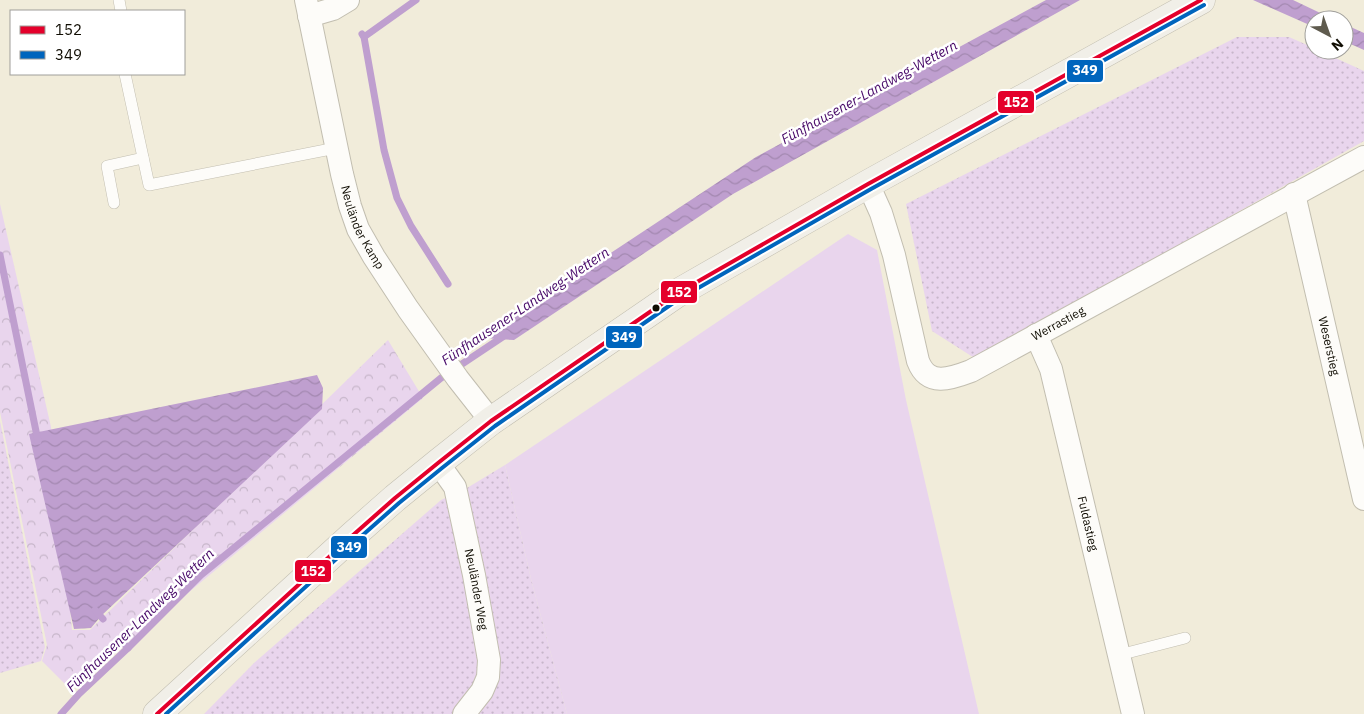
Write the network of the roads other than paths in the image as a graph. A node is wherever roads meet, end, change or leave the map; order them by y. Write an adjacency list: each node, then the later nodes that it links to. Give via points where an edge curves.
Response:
1 (348, 0): 3 (street, via 334,9)
2 (1201, 0): 8 (main road)
3 (308, 8): 5 (street, Neuländer Kamp)
4 (125, 75): 7 (lane)
5 (336, 148): 7 (lane, via 149,185); 12 (street, Neuländer Kamp, via 358,229 435,346)
6 (1364, 157): 9 (street, Werrastieg)
7 (143, 158): 10 (lane, via 106,166)
8 (868, 184): 11 (street, Werrastieg, via 894,255 918,361 927,375 946,379 961,375); 12 (main road, via 676,294)
9 (1294, 194): 11 (street, Werrastieg); 14 (street, Weserstieg)
10 (114, 203)
11 (1036, 335): 16 (street, Fuldastieg, via 1051,369)
12 (491, 422): 13 (main road)
13 (438, 463): 17 (main road, via 352,536); 18 (street, Neuländer Weg, via 455,487 489,660 488,677 482,691)
14 (1364, 499)
15 (1185, 638): 16 (lane)
16 (1119, 655): 19 (street, Fuldastieg)
17 (157, 714)
18 (464, 714)
19 (1133, 714)

